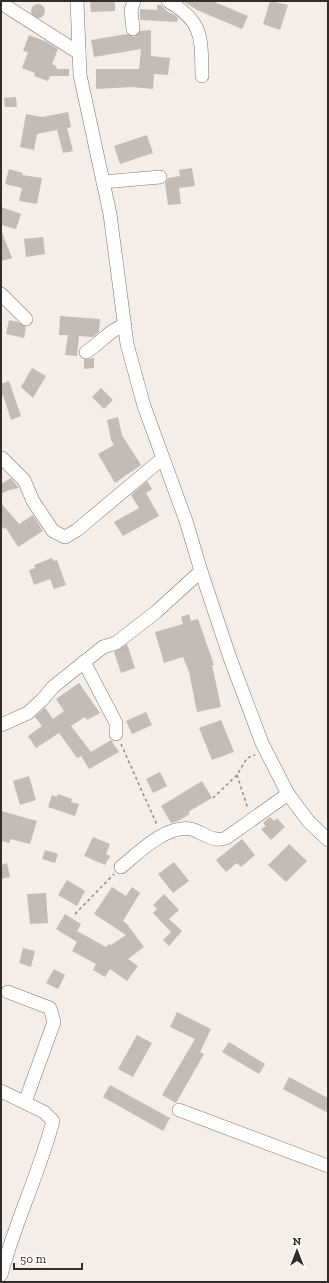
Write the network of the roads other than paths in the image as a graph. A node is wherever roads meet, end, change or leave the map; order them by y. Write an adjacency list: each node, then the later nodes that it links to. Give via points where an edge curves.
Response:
1 (78, 1): 6 (street)
2 (134, 1): 5 (street, via 131,10)
3 (168, 1): 7 (street, via 184,11 197,25 201,44)
4 (1, 3): 6 (street)
5 (133, 30)
6 (79, 53): 9 (street, via 80,75)
7 (202, 76)
8 (160, 177): 9 (street)
9 (103, 182): 12 (street, via 110,214)
10 (1, 294): 11 (street)
11 (26, 319)
12 (125, 325): 13 (street, via 117,327); 15 (street, via 127,344 144,406)
13 (86, 352)
14 (2, 458): 15 (street, via 24,480 33,501 53,531 65,537 77,530)
15 (163, 458): 16 (street)
16 (201, 571): 17 (street, via 156,612 116,643 103,647); 20 (street, via 230,658 267,752)
17 (84, 662): 18 (street, via 53,686 28,713); 19 (street, via 116,723)
18 (1, 725)
19 (116, 734)
20 (288, 794): 21 (street, via 309,822); 22 (street, via 223,839 215,840 186,828 176,829 162,836)
21 (328, 840)
22 (121, 867)
23 (8, 992): 25 (street, via 50,1008 54,1022)
24 (1, 1091): 25 (street)
25 (25, 1102): 28 (street, via 44,1112 53,1121 46,1149 9,1245)
26 (179, 1110): 27 (street)
27 (328, 1166)
28 (1, 1275)

